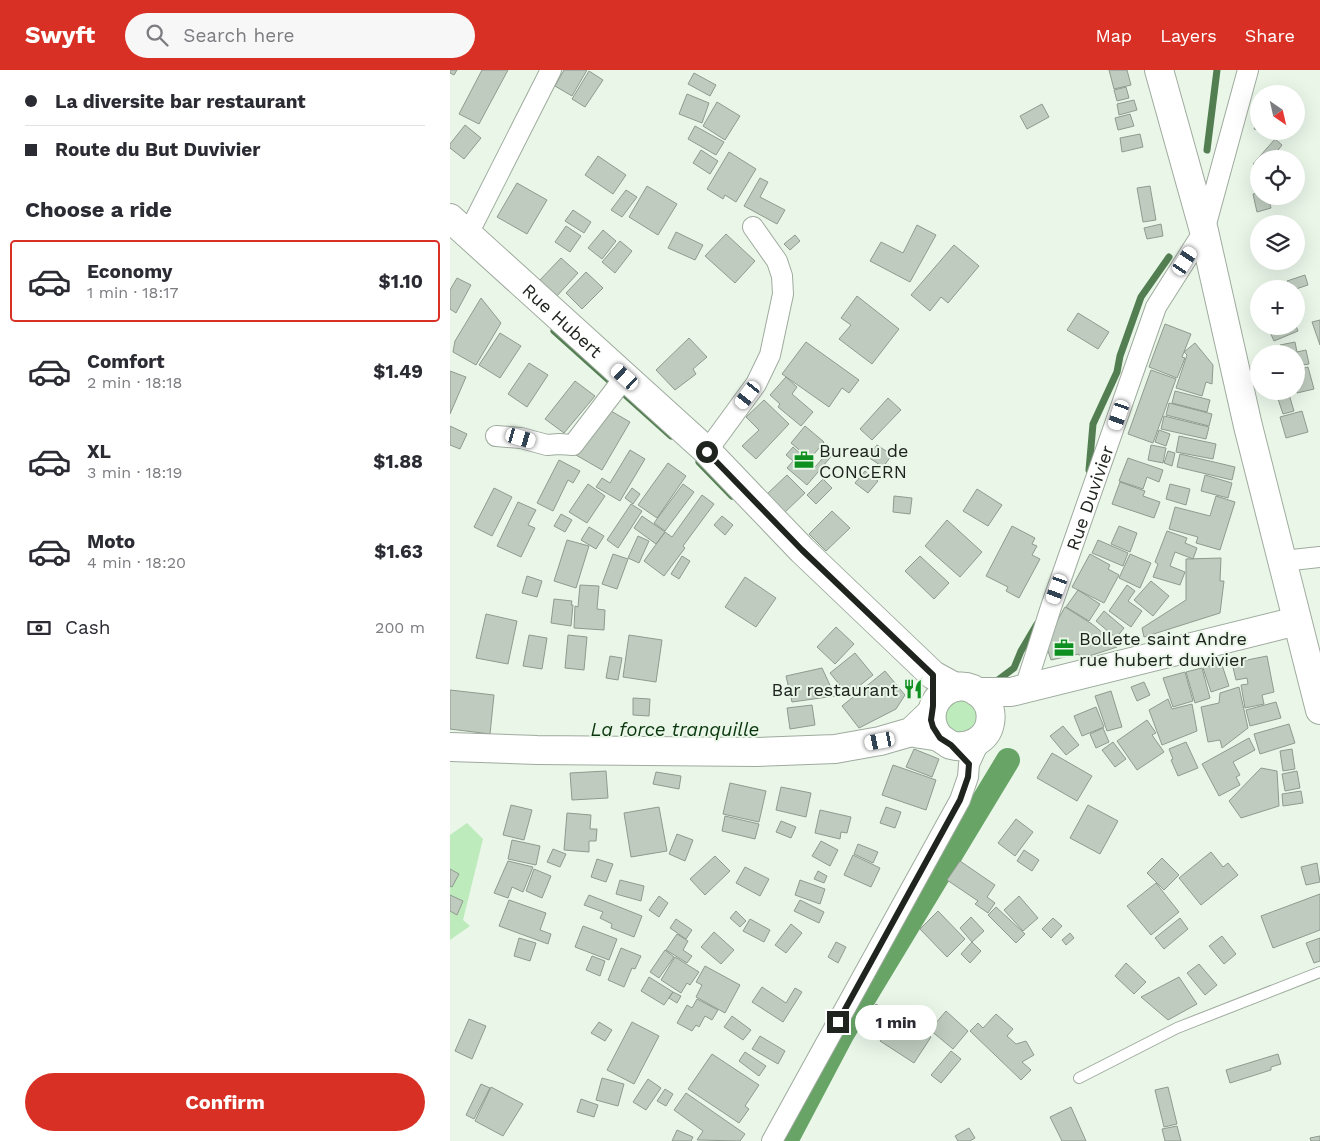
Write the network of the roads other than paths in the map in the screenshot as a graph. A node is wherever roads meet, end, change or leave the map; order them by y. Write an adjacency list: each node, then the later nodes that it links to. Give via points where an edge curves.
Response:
1 (551, 70): 4 (street)
2 (1159, 70): 6 (street)
3 (1248, 70): 6 (street, Rue Duvivier)
4 (459, 226): 7 (street, Rue Hubert)
5 (753, 227): 9 (street, via 776,261 782,276 783,294 770,355 756,384)
6 (1204, 231): 11 (street, via 1270,518); 14 (street, Rue Duvivier, via 1156,306 1051,607)
7 (625, 377): 8 (street, via 573,445 547,445); 9 (street, Rue Hubert)
8 (496, 436)
9 (707, 452): 13 (street, Rue Hubert, via 802,550)
10 (1320, 557): 11 (street)
11 (1283, 561): 12 (street)
12 (1298, 621): 14 (street); 15 (street)
13 (945, 678): 14 (street); 14 (street, via 966,677); 16 (street, via 987,702 990,708); 17 (street)
14 (1018, 690): 16 (street)
15 (1320, 710)
16 (986, 730): 17 (street, via 970,745 964,746)
17 (945, 733): 18 (street, via 911,732 835,750 756,752); 21 (street, via 968,777 960,800)
18 (450, 747)
19 (1320, 972): 20 (lane, via 1178,1028)
20 (1078, 1078)
21 (772, 1141)

